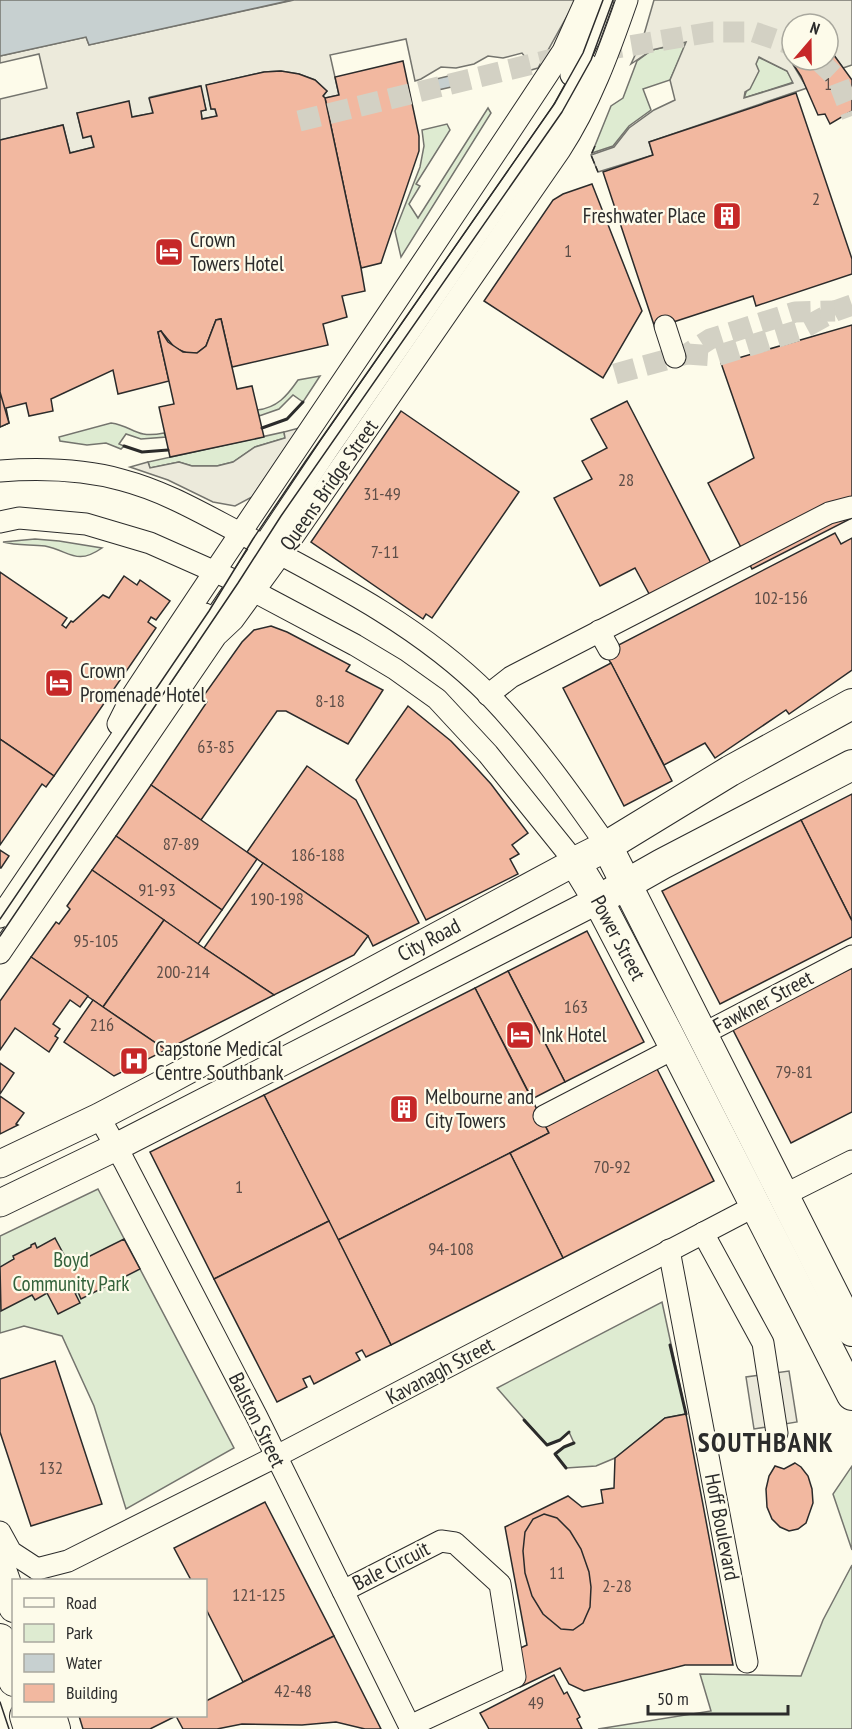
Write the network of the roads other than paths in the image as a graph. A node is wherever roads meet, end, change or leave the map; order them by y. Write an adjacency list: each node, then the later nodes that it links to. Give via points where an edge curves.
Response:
1 (586, 0): 5 (street, Queens Bridge Street, via 563,51)
2 (603, 0): 6 (street, Queens Bridge Street)
3 (613, 0): 6 (street, Queens Bridge Street, via 591,60)
4 (627, 0): 6 (street, Queens Bridge Street, via 602,66)
5 (536, 92): 6 (street); 9 (street, Queens Bridge Street)
6 (563, 115): 9 (street, Queens Bridge Street, via 460,241); 10 (street, Queens Bridge Street)
7 (665, 326): 8 (street)
8 (675, 357)
9 (360, 378): 10 (street); 14 (street, Queens Bridge Street); 14 (street, Queens Bridge Street)
10 (385, 405): 14 (street, Queens Bridge Street)
11 (0, 471): 14 (street, Power Street, via 40,468 123,480 176,499)
12 (852, 507): 16 (street, via 829,513 626,617 604,640 511,677)
13 (0, 522): 15 (street, Power Street, via 19,518 86,524 150,543)
14 (259, 543): 15 (street, Queens Bridge Street); 15 (street, Queens Bridge Street); 16 (street, Power Street, via 404,626 447,656)
15 (234, 581): 20 (street, Power Street, via 355,645 437,699 488,754); 23 (street, Queens Bridge Street, via 132,696 103,754); 24 (street, Queens Bridge Street); 25 (street, Queens Bridge Street); 26 (street, Queens Bridge Street, via 233,620 216,636)
16 (488, 695): 19 (street, Power Street, via 528,739)
17 (852, 704): 19 (highway, City Road)
18 (852, 765): 21 (highway, City Road)
19 (606, 846): 20 (highway, City Road); 21 (highway, Power Street)
20 (575, 862): 22 (highway, Power Street); 31 (main road, City Road)
21 (627, 884): 22 (highway, City Road); 28 (highway, Power Street)
22 (598, 900): 29 (highway, Power Street); 32 (main road, City Road)
23 (0, 906)
24 (0, 917)
25 (0, 937)
26 (0, 953)
27 (852, 956): 28 (street, Fawkner Street)
28 (701, 1035): 29 (highway, Fawkner Street); 35 (highway, Power Street)
29 (675, 1048): 30 (street); 37 (highway, Power Street)
30 (544, 1116)
31 (99, 1117): 32 (street, Balston Street); 34 (main road, City Road)
32 (116, 1147): 36 (main road, City Road); 45 (street, Balston Street)
33 (852, 1161): 35 (street, Kavanagh Street)
34 (0, 1164)
35 (784, 1195): 37 (highway, Kavanagh Street); 40 (highway, Power Street)
36 (0, 1203)
37 (755, 1206): 38 (street, Kavanagh Street); 43 (highway, Power Street)
38 (703, 1233): 39 (street, Kavanagh Street); 44 (street, via 763,1343)
39 (669, 1250): 45 (street, Kavanagh Street); 52 (street, Hoff Boulevard)
40 (828, 1282): 41 (street); 42 (highway, Power Street)
41 (852, 1312)
42 (852, 1331)
43 (852, 1395)
44 (777, 1433)
45 (275, 1457): 48 (street, Kavanagh Street); 49 (street, Balston Street)
46 (0, 1532): 48 (street, via 11,1552)
47 (0, 1567): 50 (highway)
48 (34, 1575)
49 (343, 1591): 54 (street, Balston Street); 54 (street, Bale Circuit, via 441,1541 455,1543 500,1584 514,1677)
50 (12, 1601)
51 (0, 1639): 53 (highway)
52 (747, 1662)
53 (12, 1674)
54 (411, 1728)

